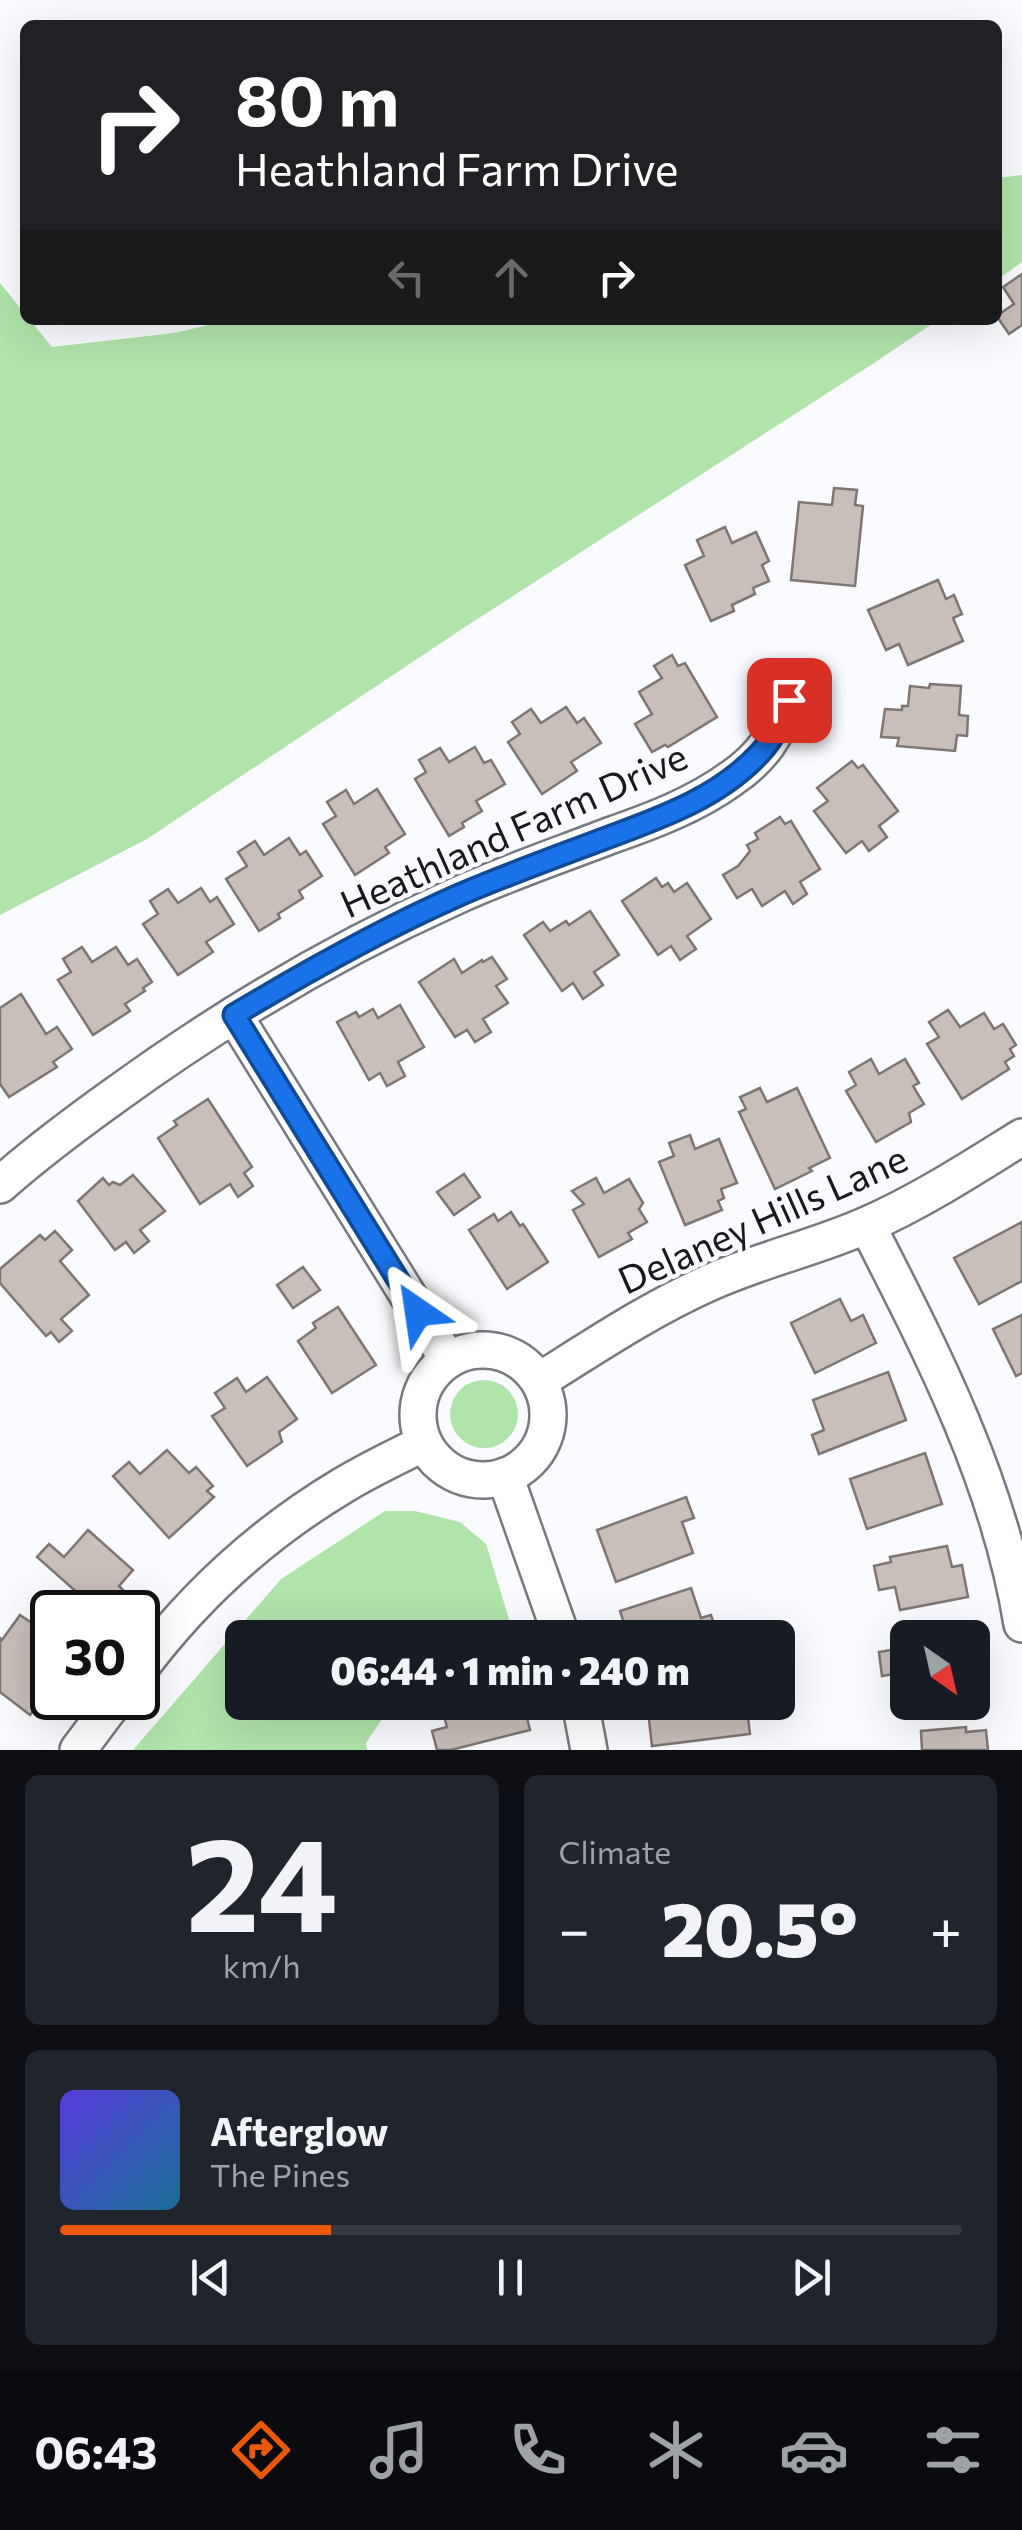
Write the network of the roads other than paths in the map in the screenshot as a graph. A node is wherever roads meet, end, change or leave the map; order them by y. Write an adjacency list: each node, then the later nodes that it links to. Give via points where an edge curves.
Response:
1 (789, 700): 2 (street, Heathland Farm Drive, via 761,752 700,799 455,897)
2 (234, 1015): 4 (street, Heathland Farm Drive); 6 (street)
3 (1022, 1137): 5 (street, Delaney Hills Lane)
4 (0, 1185)
5 (867, 1226): 7 (street, Delaney Hills Lane, via 711,1282); 10 (street, via 959,1411)
6 (448, 1360): 7 (street, via 467,1352 508,1354); 8 (street, via 423,1388 418,1425)
7 (539, 1382): 9 (street, via 548,1425 525,1465)
8 (424, 1443): 9 (street, via 449,1471 486,1480); 12 (street, via 343,1485 257,1544)
9 (505, 1476): 11 (street)
10 (1021, 1611)
11 (556, 1620)
12 (160, 1644)
13 (100, 1720): 15 (street)
14 (583, 1720): 16 (street)
15 (78, 1750)
16 (589, 1750)

